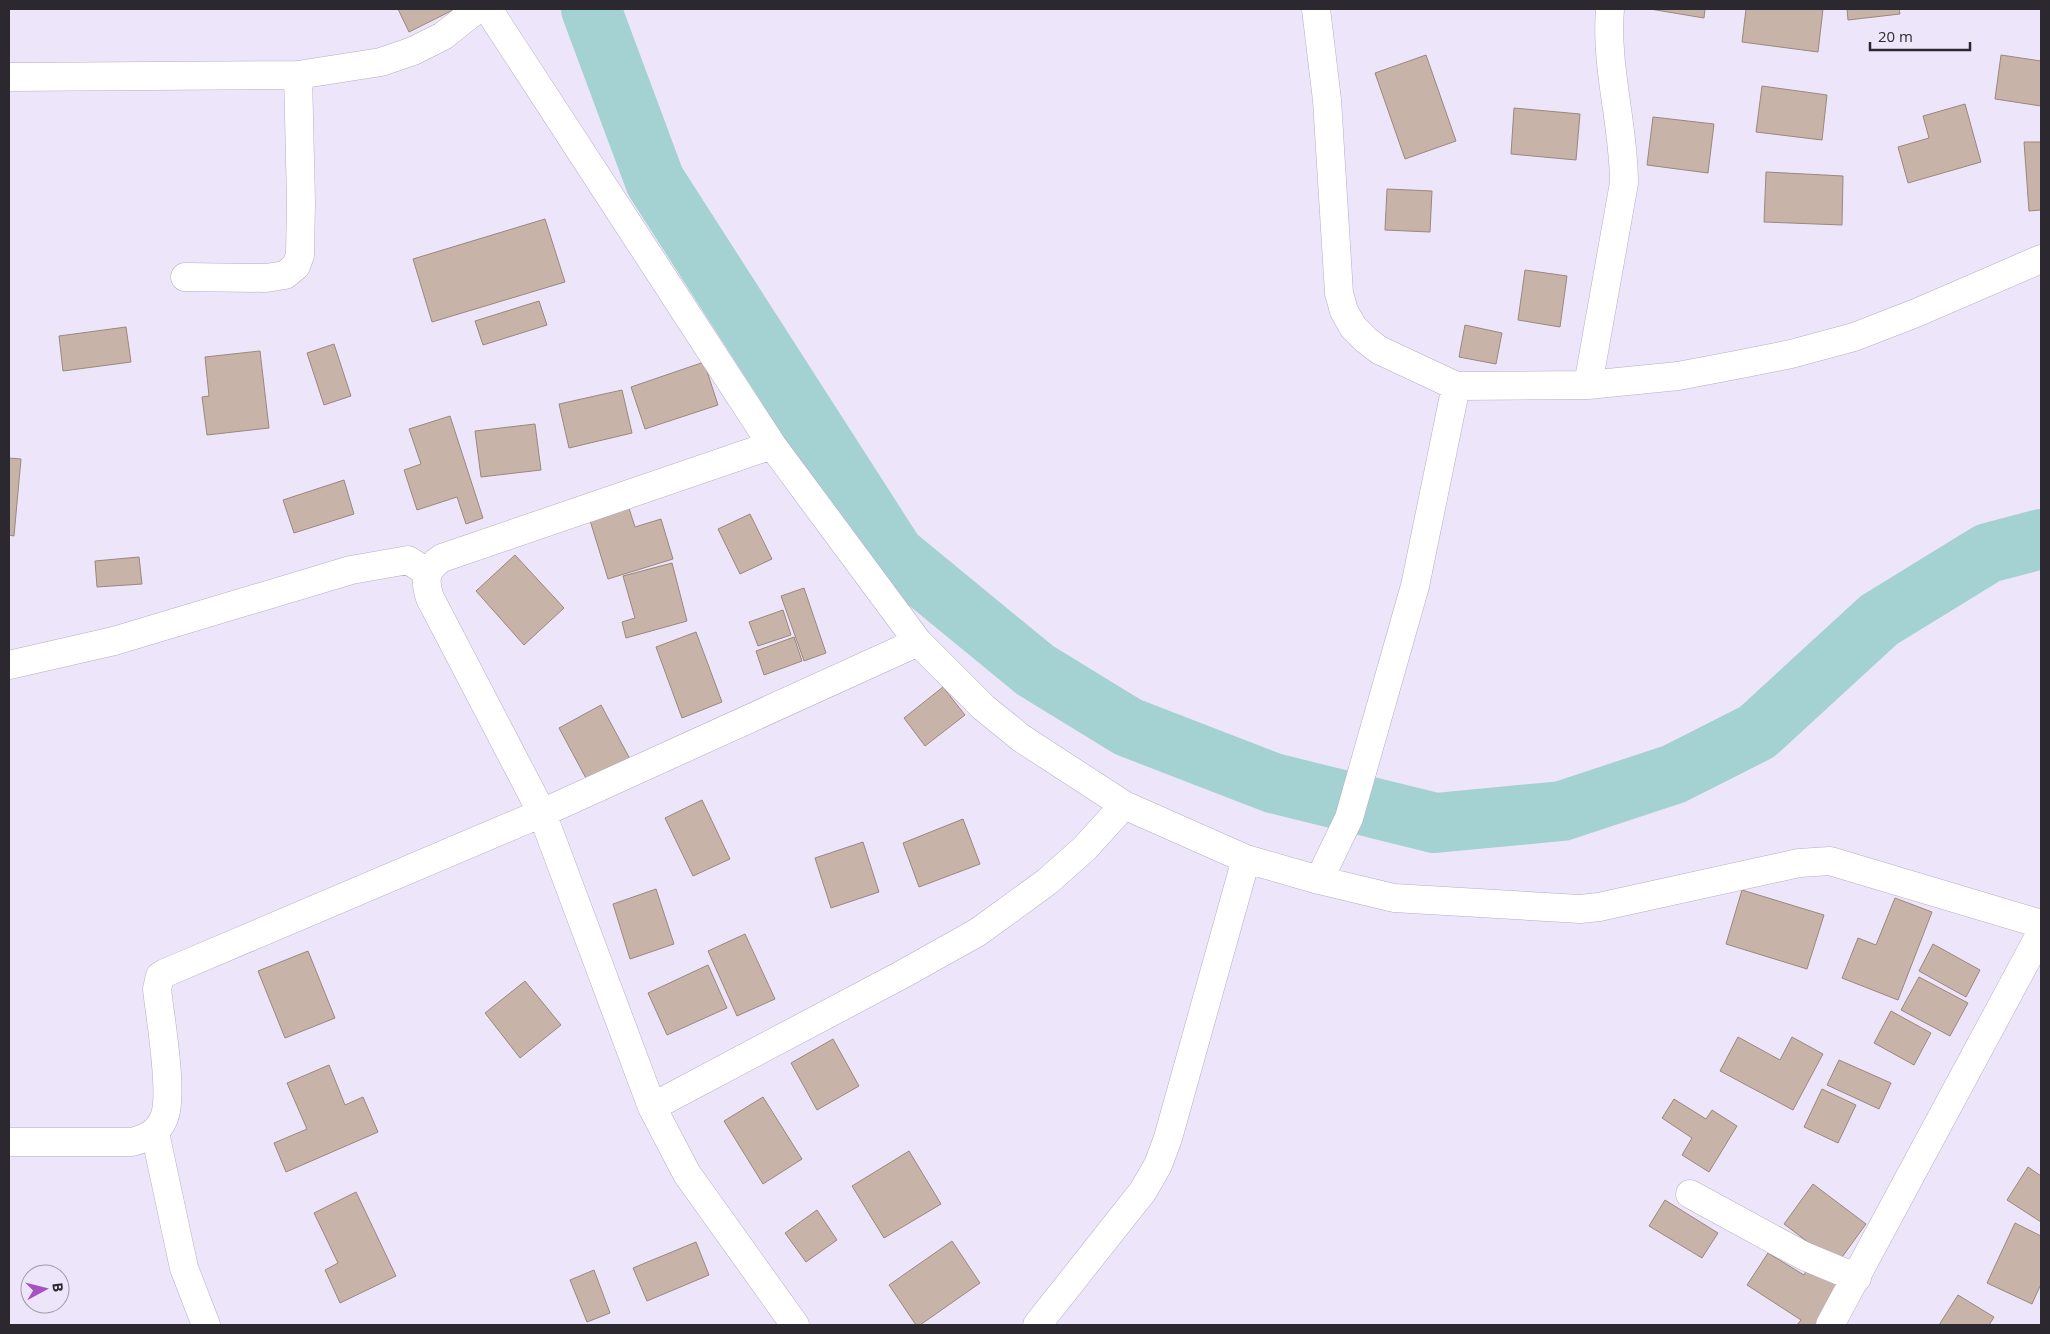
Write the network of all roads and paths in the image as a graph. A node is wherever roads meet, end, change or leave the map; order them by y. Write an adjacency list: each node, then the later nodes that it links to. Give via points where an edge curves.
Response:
1 (477, 9): 5 (street, via 443,36 413,51 381,62)
2 (488, 9): 11 (street)
3 (1316, 9): 10 (street, via 1327,100 1339,293 1344,312 1353,327 1379,350)
4 (1610, 9): 9 (street, via 1609,45 1624,183)
5 (298, 76): 6 (street); 8 (street, via 301,202 300,255 296,266 285,275 266,278)
6 (9, 78)
7 (2041, 259): 9 (street, via 1854,337 1791,354 1678,376)
8 (185, 277)
9 (1588, 385): 10 (street)
10 (1456, 386): 18 (street, via 1415,586 1349,818)
11 (772, 445): 12 (street, via 442,558); 13 (street)
12 (427, 572): 14 (street, via 408,560 351,570 114,641); 16 (street, via 430,598)
13 (918, 642): 15 (street, via 983,707 1021,738); 16 (street)
14 (9, 664)
15 (1124, 805): 17 (street); 21 (street, via 1085,848 1048,881 978,932)
16 (542, 813): 21 (street); 22 (street, via 160,976 157,989 169,1096 164,1119)
17 (1246, 859): 18 (street); 28 (street, via 1158,1165 1143,1191)
18 (1319, 880): 19 (street, via 1394,898 1580,909 1799,863 1830,861)
19 (2041, 924)
20 (2041, 933): 25 (street)
21 (652, 1108): 27 (street, via 687,1174)
22 (155, 1133): 23 (street, via 132,1142); 26 (street, via 184,1268)
23 (9, 1142)
24 (1690, 1194): 25 (street, via 1804,1256)
25 (1857, 1278): 29 (street)
26 (206, 1325)
27 (794, 1325)
28 (1037, 1325)
29 (1830, 1325)

